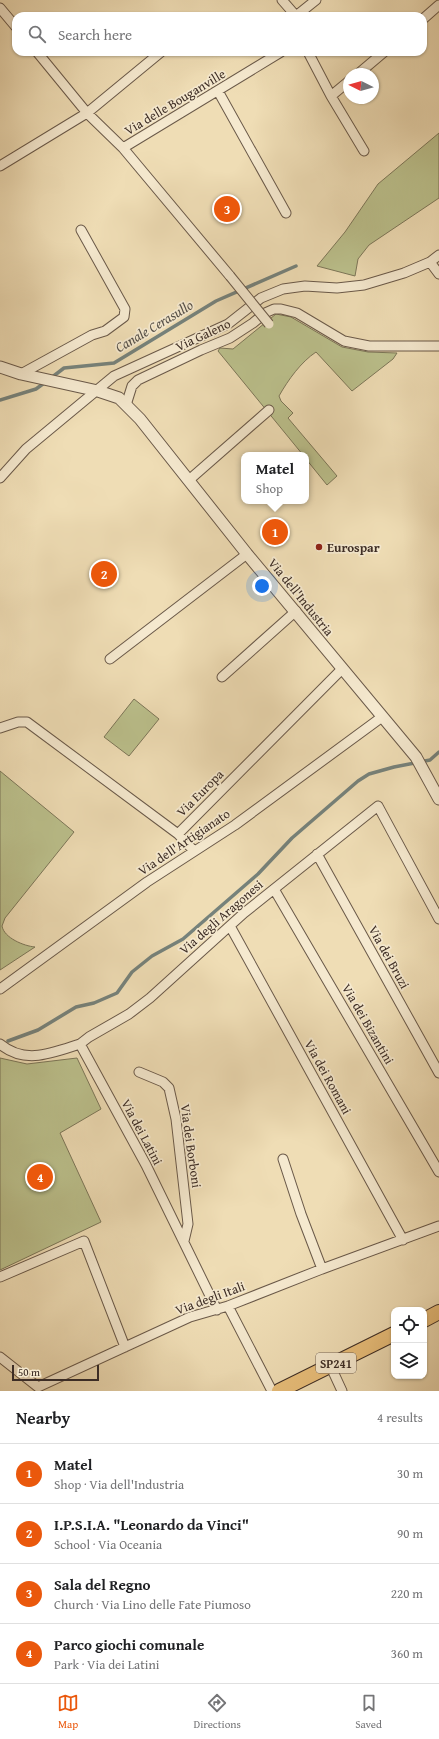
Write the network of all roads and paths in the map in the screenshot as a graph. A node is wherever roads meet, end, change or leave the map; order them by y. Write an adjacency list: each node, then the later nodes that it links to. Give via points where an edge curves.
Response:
1 (282, 0): 5 (street)
2 (316, 0): 6 (street)
3 (439, 5): 7 (street)
4 (0, 8): 8 (street)
5 (292, 12)
6 (301, 12)
7 (427, 16)
8 (12, 22)
9 (40, 56): 18 (street)
10 (156, 56): 18 (street)
11 (275, 56): 16 (street, Via delle Bouganville)
12 (310, 56): 17 (street)
13 (379, 56): 14 (street)
14 (365, 68)
15 (343, 86): 17 (street)
16 (218, 91): 19 (street, Via delle Bouganville); 22 (street)
17 (331, 96): 20 (street)
18 (87, 113): 19 (street); 21 (street)
19 (123, 148): 27 (street, bridge)
20 (364, 151)
21 (0, 166)
22 (286, 213)
23 (81, 230): 30 (street, via 125,309 124,317 105,331)
24 (439, 255): 25 (street)
25 (430, 262): 26 (street); 31 (street, via 364,286 305,286 282,289 261,298 228,324 114,376)
26 (439, 274)
27 (269, 324)
28 (439, 346): 32 (street, Via Galeno, via 369,346 344,341 297,313 274,309 230,338 138,380 132,386)
29 (0, 367): 30 (street, Via dell'Industria)
30 (21, 374): 31 (street, Via dell'Industria)
31 (98, 390): 32 (street, Via dell'Industria, via 119,398); 34 (street, via 26,449)
32 (126, 405): 35 (street, Via dell'Industria)
33 (269, 410): 35 (street)
34 (0, 478)
35 (189, 480): 36 (street, Via dell'Industria)
36 (248, 554): 37 (street, Via dell'Industria); 38 (street)
37 (296, 611): 39 (street, Via dell'Industria); 40 (street)
38 (110, 659)
39 (342, 669): 41 (street, Via dell'Industria); 44 (street, Via Europa)
40 (222, 677)
41 (382, 717): 43 (street, Via dell'Industria, via 416,757); 45 (street, Via dell'Artigianato, via 235,825)
42 (0, 728): 44 (street, Via Europa, via 27,722)
43 (439, 798)
44 (178, 834): 45 (street)
45 (194, 851): 50 (street, Via dell'Artigianato)
46 (317, 854): 47 (street, Via degli Aragonesi); 48 (street, Via degli Aragonesi, via 378,806); 54 (street, Via dei Bruzi)
47 (274, 889): 49 (street, Via degli Aragonesi); 56 (street, Via dei Bizantini)
48 (439, 919)
49 (230, 926): 52 (street, Via degli Aragonesi, via 150,998); 58 (street, Via dei Romani)
50 (0, 989)
51 (0, 1044): 52 (street, via 8,1051 23,1056 44,1054)
52 (80, 1044): 59 (street, Via dei Latini)
53 (139, 1072): 59 (street, Via dei Borboni, via 163,1082 169,1088 176,1119 188,1224)
54 (439, 1073)
55 (283, 1159): 60 (street)
56 (439, 1172)
57 (439, 1226): 58 (street, Via degli Itali)
58 (403, 1240): 60 (street, Via degli Itali)
59 (184, 1241): 63 (street, Via dei Latini)
60 (322, 1269): 62 (street, Via degli Itali)
61 (0, 1277): 65 (street, via 84,1241)
62 (228, 1306): 63 (street, Via degli Itali); 69 (street)
63 (217, 1310): 65 (street, Via degli Itali, via 190,1317)
64 (391, 1335): 67 (main road, SP241)
65 (125, 1347): 68 (street, Via degli Itali)
66 (0, 1357): 68 (street, Via degli Itali)
67 (330, 1365): 70 (main road, SP241); 71 (street)
68 (39, 1389)
69 (272, 1391)
70 (279, 1391)
71 (342, 1391)

